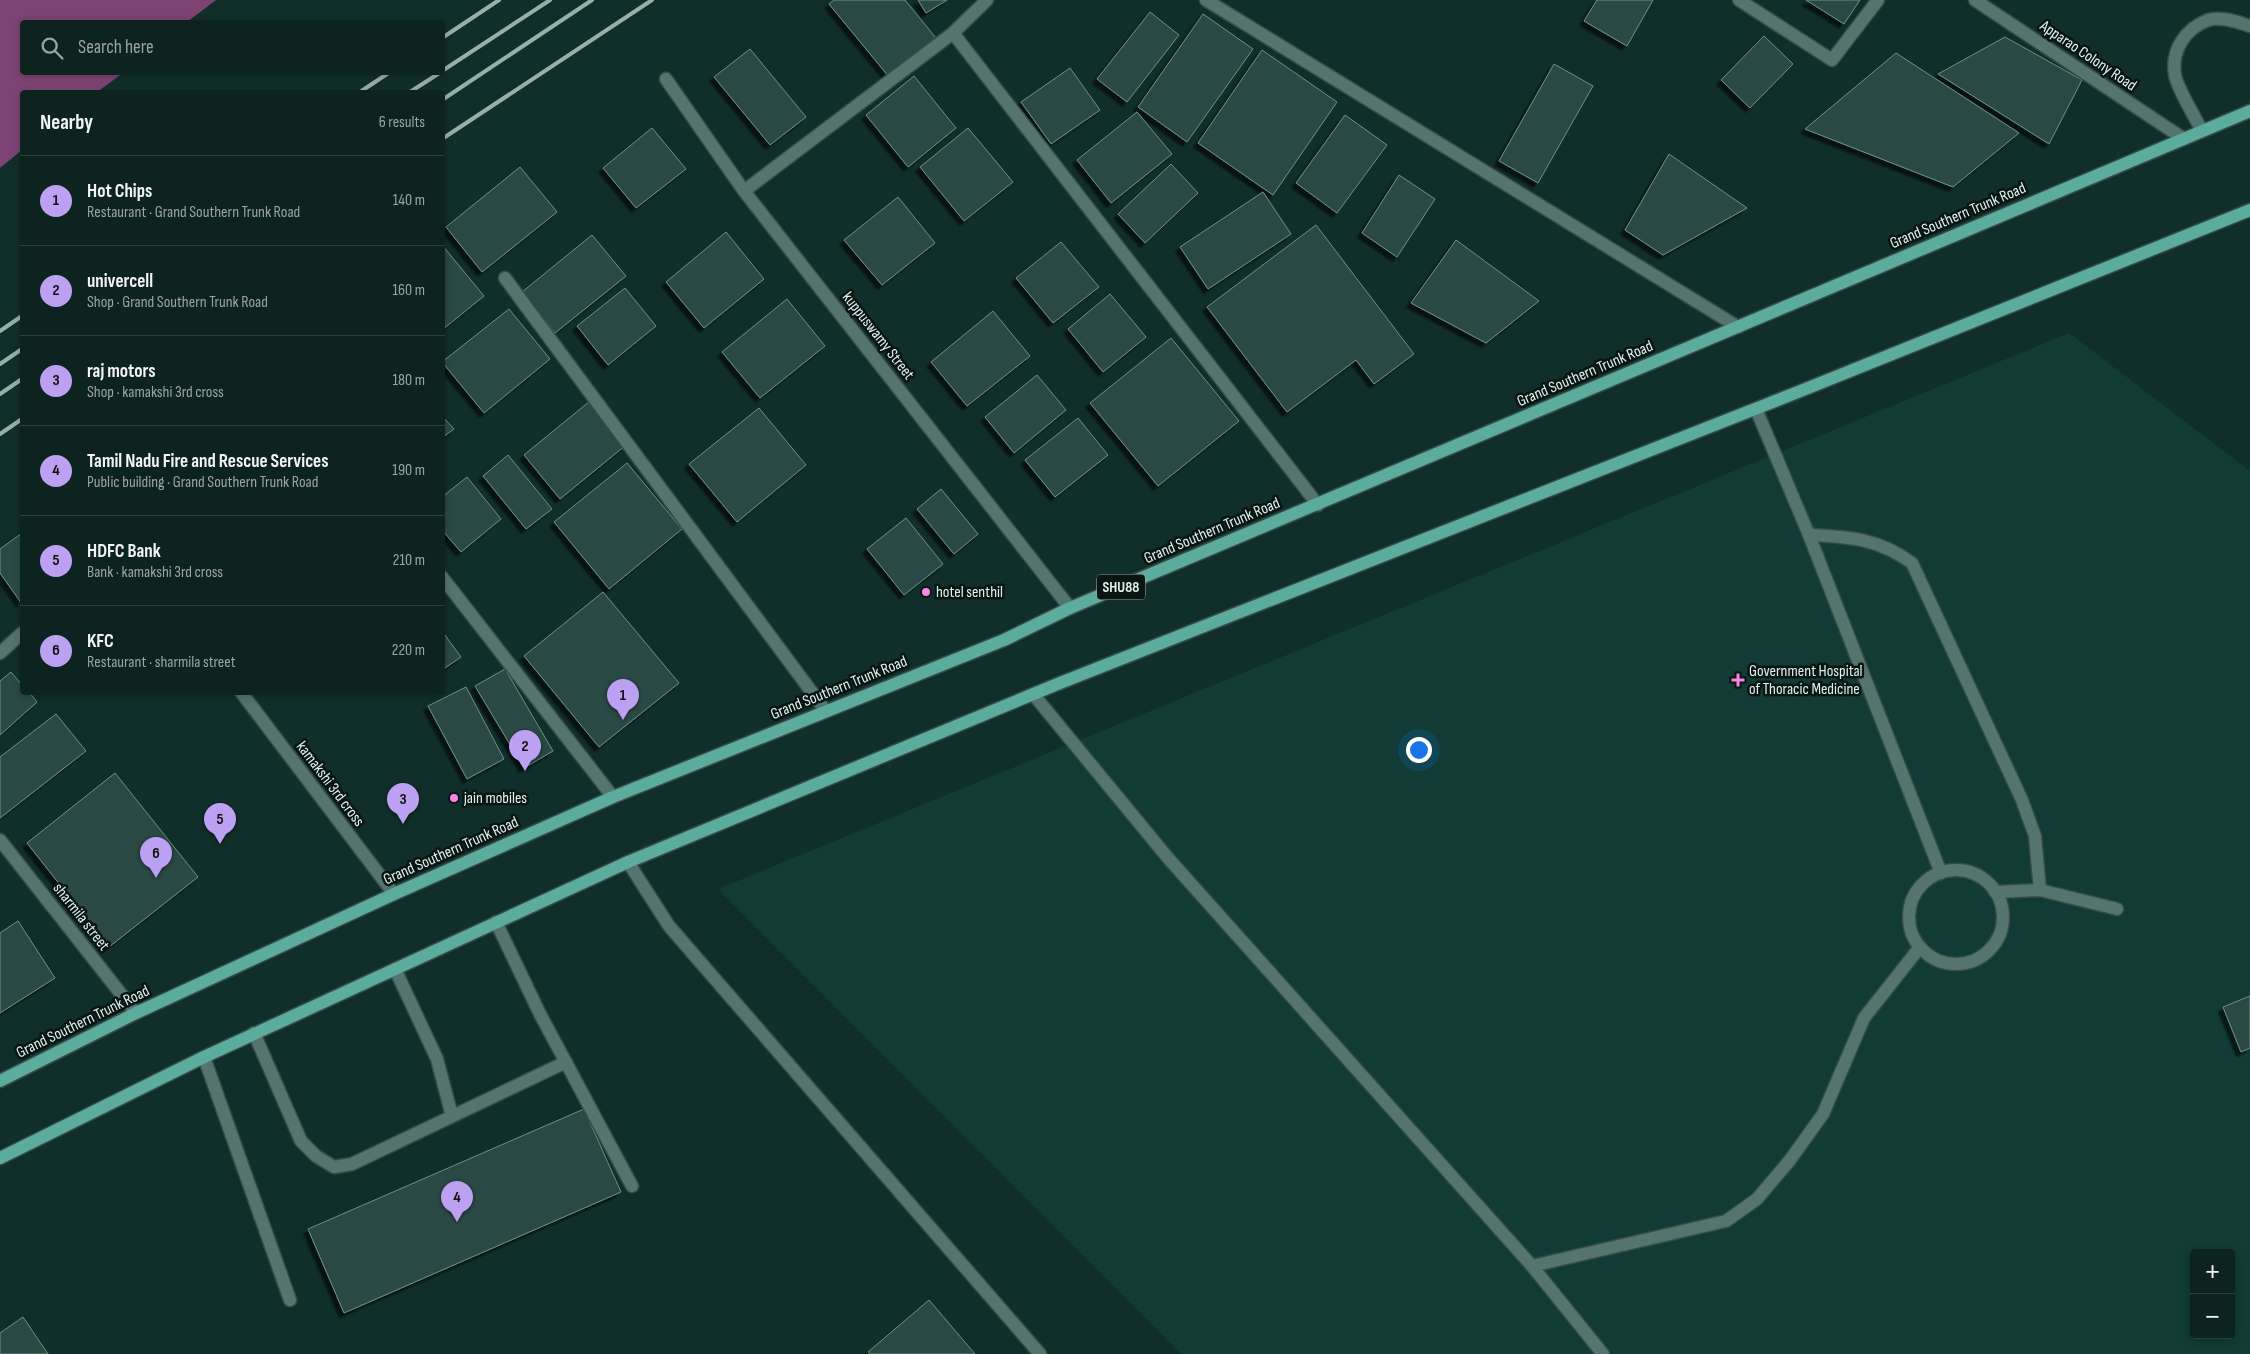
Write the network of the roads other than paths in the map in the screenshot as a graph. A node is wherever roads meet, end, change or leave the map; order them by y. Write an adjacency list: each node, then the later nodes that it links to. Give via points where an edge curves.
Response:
1 (987, 0): 7 (street)
2 (1206, 0): 15 (street)
3 (1738, 0): 4 (street, via 1832,60)
4 (1878, 0)
5 (1975, 0): 11 (street, Apparao Colony Road)
6 (2250, 26): 10 (street, via 2231,19 2209,20 2184,35 2176,53 2175,76)
7 (954, 33): 12 (street); 17 (street)
8 (666, 79): 12 (street, kuppuswamy Street)
9 (2250, 111): 10 (main road, Grand Southern Trunk Road / SHU88)
10 (2202, 131): 11 (main road, Grand Southern Trunk Road / SHU88)
11 (2184, 139): 15 (main road, Grand Southern Trunk Road / SHU88)
12 (744, 191): 20 (street, kuppuswamy Street)
13 (2250, 210): 16 (main road)
14 (505, 278): 25 (street)
15 (1738, 327): 17 (main road, Grand Southern Trunk Road / SHU88)
16 (1756, 409): 18 (street); 23 (main road)
17 (1318, 505): 20 (main road, Grand Southern Trunk Road / SHU88)
18 (1809, 535): 29 (street); 30 (street, via 1848,537 1878,543 1912,563 2022,800 2035,836)
19 (445, 581): 26 (street)
20 (1070, 608): 25 (main road, Grand Southern Trunk Road / SHU88, via 1004,640)
21 (20, 636): 22 (street)
22 (0, 653)
23 (1033, 694): 28 (main road); 45 (street, via 1168,858)
24 (243, 695): 32 (street, kamakshi 3rd cross)
25 (825, 710): 26 (main road, Grand Southern Trunk Road / SHU88)
26 (613, 797): 32 (main road, Grand Southern Trunk Road / SHU88)
27 (0, 840): 37 (street, sharmila street)
28 (628, 862): 34 (main road); 47 (street, via 669,926)
29 (1940, 872): 31 (street, via 1970,872 1985,880); 35 (street, via 1927,879 1910,904 1912,934)
30 (2040, 890): 31 (street); 33 (street)
31 (1995, 892): 35 (street, via 2002,906 2002,922 1998,937 1983,955 1961,964 1945,963)
32 (394, 894): 37 (main road, Grand Southern Trunk Road / SHU88)
33 (2117, 909)
34 (496, 922): 36 (main road); 40 (street)
35 (1920, 947): 45 (street, via 1864,1018 1822,1114 1790,1160 1757,1199 1726,1221)
36 (395, 969): 38 (main road); 42 (street, via 437,1059)
37 (136, 1013): 41 (main road, Grand Southern Trunk Road / SHU88)
38 (254, 1033): 39 (main road); 42 (street, via 301,1141 334,1168 352,1164)
39 (204, 1057): 43 (main road); 46 (street)
40 (566, 1062): 42 (street); 44 (street)
41 (0, 1081)
42 (452, 1116)
43 (0, 1158)
44 (632, 1186)
45 (1532, 1266): 48 (street)
46 (290, 1300)
47 (1040, 1354)
48 (1603, 1354)

